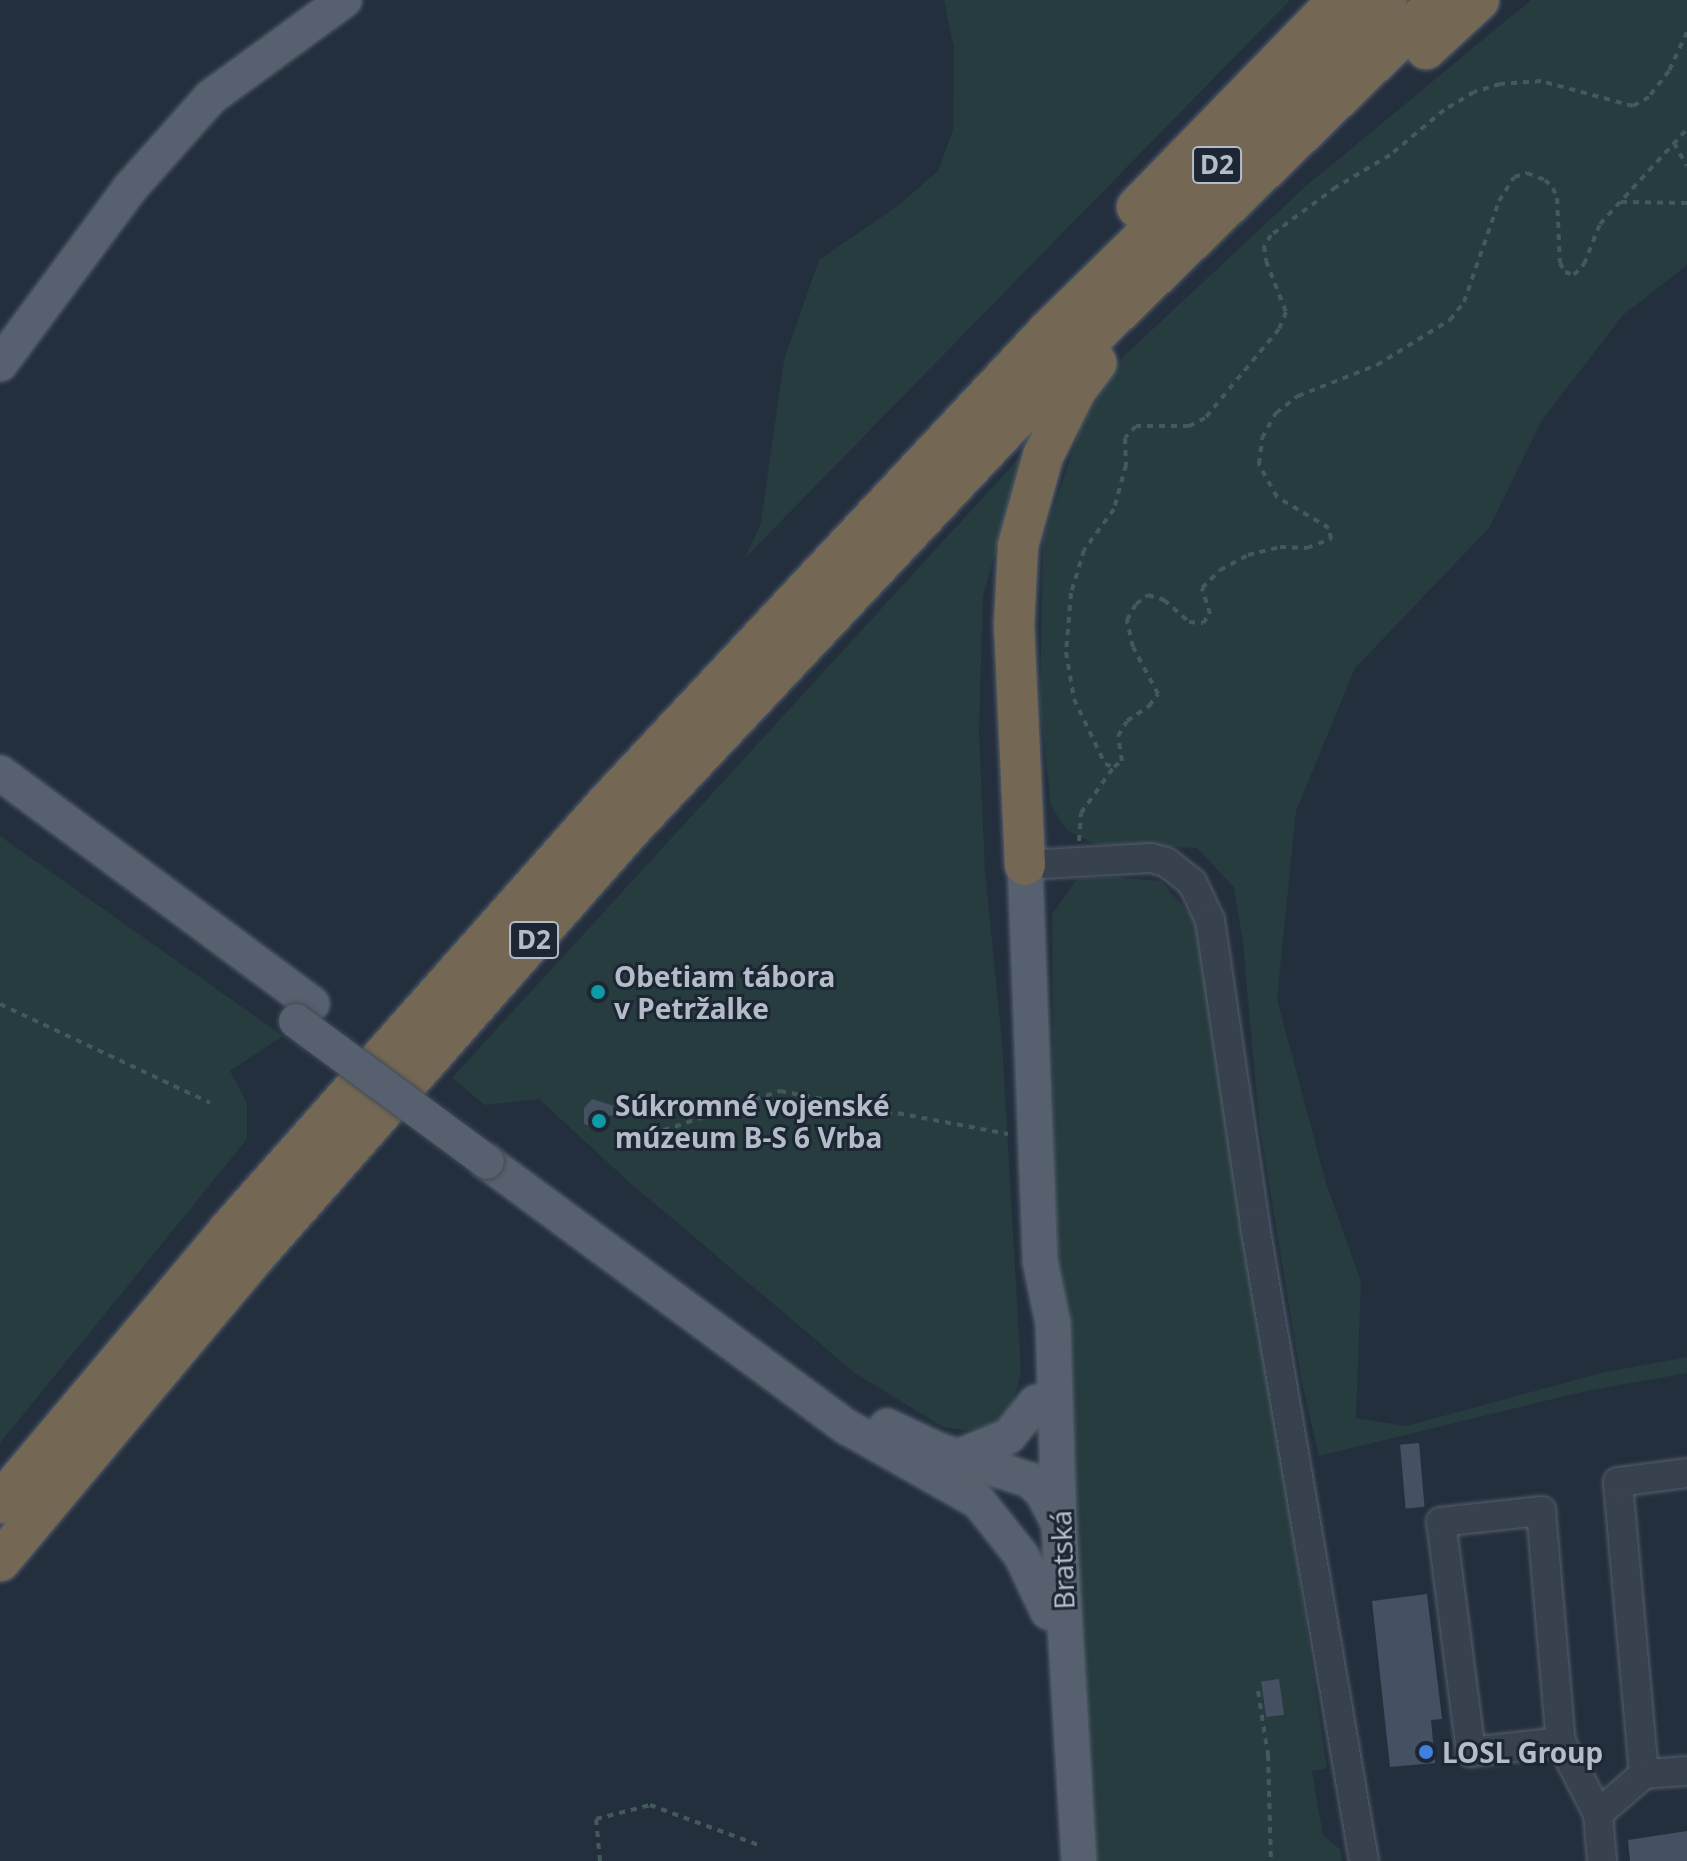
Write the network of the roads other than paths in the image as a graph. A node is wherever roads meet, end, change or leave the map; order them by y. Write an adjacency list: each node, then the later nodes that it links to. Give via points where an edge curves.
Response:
1 (344, 0): 7 (main road, via 211,97 131,187)
2 (1338, 0): 6 (highway, via 1106,238)
3 (1386, 0): 6 (highway, D2)
4 (1440, 0): 22 (highway, D2, via 1091,339 630,830 256,1255)
5 (1479, 0): 10 (highway, via 1283,179 1102,355 1058,422 1029,498 1018,546 1014,626)
6 (1049, 330): 20 (highway, D2, via 607,803 228,1231)
7 (0, 364)
8 (0, 773): 11 (main road)
9 (0, 802): 11 (main road)
10 (1025, 865): 13 (main road, Bratská); 30 (street, via 1151,858 1166,862 1192,882 1210,920 1253,1210)
11 (304, 1013): 12 (main road, bridge)
12 (494, 1154): 15 (main road, via 872,1417 912,1440); 19 (main road, via 847,1427)
13 (1040, 1261): 14 (main road, Bratská, via 1033,1322); 16 (main road, Bratská, via 1053,1323)
14 (1036, 1402): 15 (main road, via 1009,1436); 18 (main road, Bratská)
15 (960, 1456): 18 (main road, via 1018,1474)
16 (1059, 1462): 18 (main road); 21 (main road, Bratská)
17 (1687, 1473): 26 (street, via 1618,1482)
18 (1043, 1493): 19 (main road, via 1019,1505); 21 (main road); 23 (main road, Bratská)
19 (978, 1501): 23 (main road, via 1021,1555)
20 (0, 1503)
21 (1059, 1525): 29 (main road, Bratská)
22 (0, 1561)
23 (1048, 1612): 28 (main road, Bratská)
24 (1561, 1742): 24 (street, via 1541,1511 1441,1522 1471,1752); 27 (street)
25 (1687, 1771): 26 (street)
26 (1644, 1774): 27 (street)
27 (1598, 1814): 31 (street)
28 (1061, 1861)
29 (1079, 1861)
30 (1364, 1861)
31 (1602, 1861)

